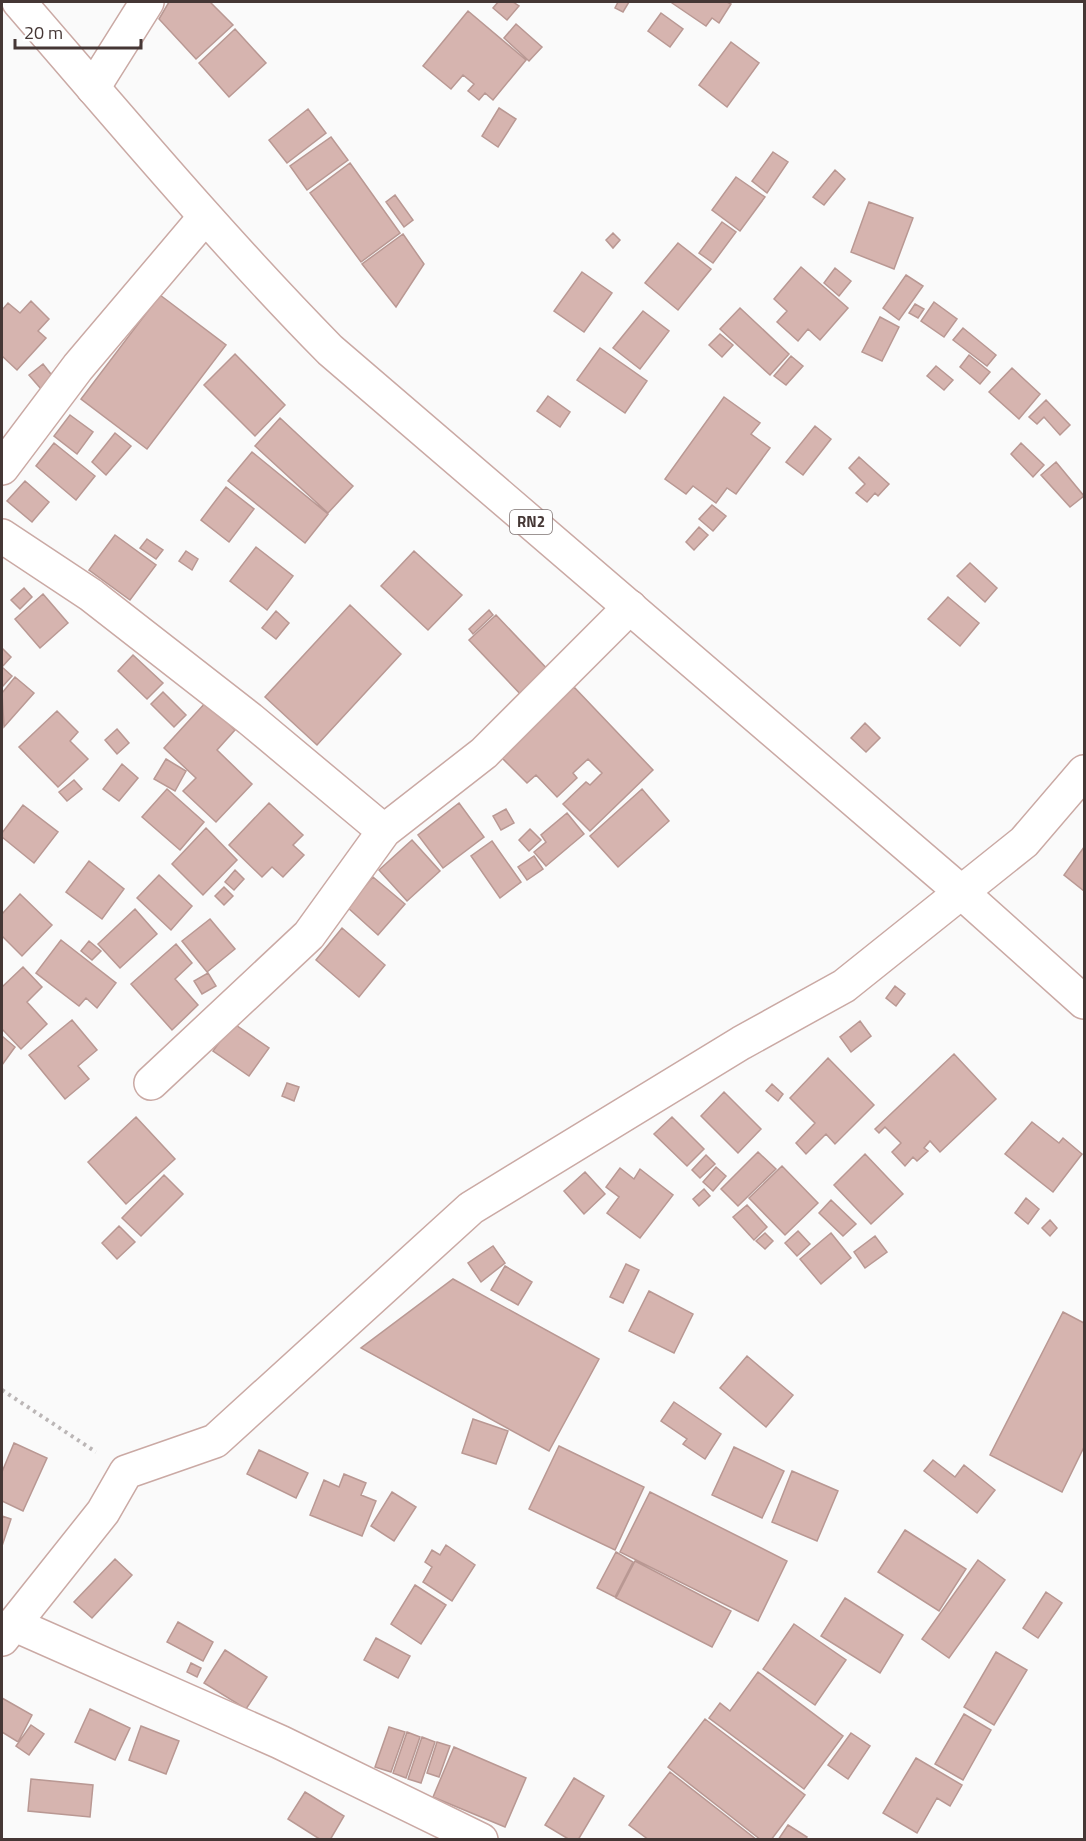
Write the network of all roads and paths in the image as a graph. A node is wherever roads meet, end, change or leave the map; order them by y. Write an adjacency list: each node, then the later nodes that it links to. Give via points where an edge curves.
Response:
1 (19, 2): 3 (main road, RN2)
2 (147, 2): 3 (main road)
3 (93, 88): 4 (main road, RN2)
4 (205, 217): 5 (main road, via 78,367); 7 (main road, RN2, via 330,350)
5 (2, 468)
6 (2, 536): 9 (main road, via 100,603 250,719)
7 (630, 607): 9 (main road, via 484,753); 10 (main road, RN2)
8 (1084, 772): 10 (main road, via 1024,842)
9 (384, 831): 12 (main road, via 309,935)
10 (960, 891): 11 (main road, RN2); 14 (main road, via 844,986 471,1208 214,1441)
11 (1084, 1002)
12 (151, 1083)
13 (2, 1390): 14 (path)
14 (126, 1472): 15 (main road, via 103,1512)
15 (7, 1632): 16 (main road, via 280,1742)
16 (481, 1839)

